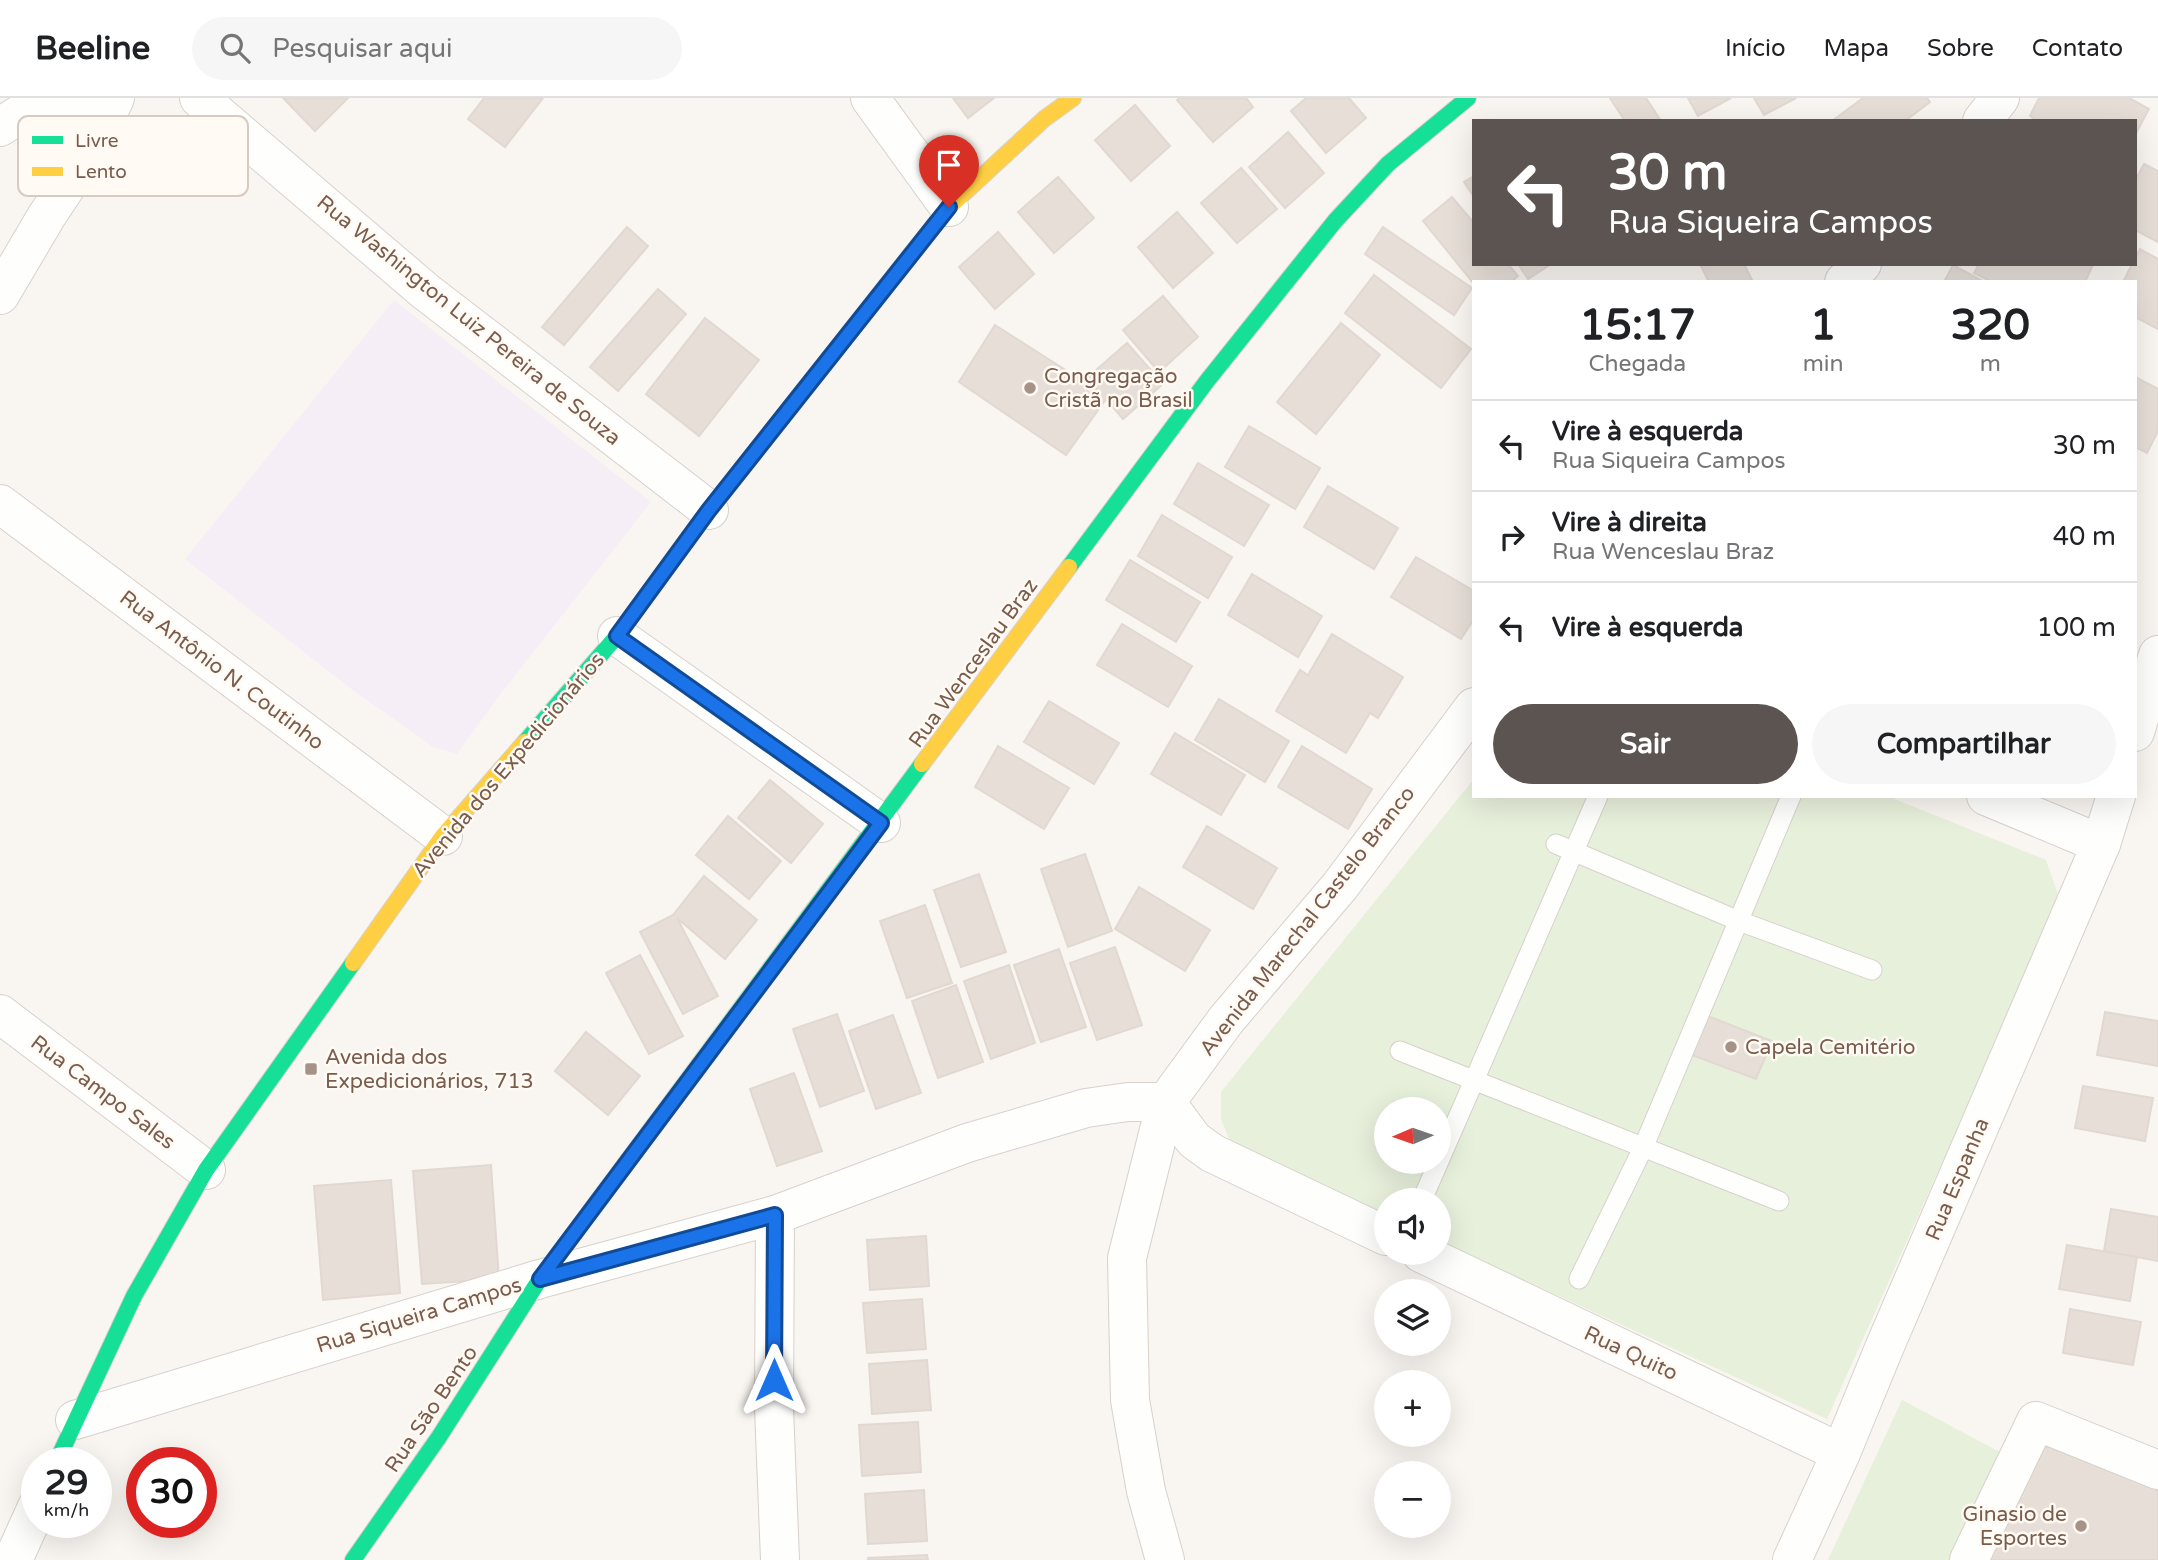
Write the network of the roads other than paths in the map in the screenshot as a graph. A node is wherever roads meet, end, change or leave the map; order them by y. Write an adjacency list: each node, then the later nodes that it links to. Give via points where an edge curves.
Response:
1 (81, 98): 11 (street, via 33,106)
2 (115, 98): 8 (street)
3 (199, 98): 9 (street, Rua Washington Luiz Pereira de Souza)
4 (870, 98): 14 (street)
5 (1073, 98): 14 (street, Avenida dos Expedicionários)
6 (1468, 98): 28 (street, Rua Wenceslau Braz, via 1388,164 1335,221 1207,381)
7 (2000, 98): 10 (street)
8 (106, 116)
9 (220, 116)
10 (1984, 119)
11 (0, 127)
12 (248, 140): 19 (street, Rua Washington Luiz Pereira de Souza, via 425,290)
13 (57, 196): 16 (street)
14 (949, 207): 19 (street, Avenida dos Expedicionários)
15 (1860, 266): 17 (street)
16 (4, 270)
17 (1846, 280)
18 (0, 504): 29 (street, Rua Antônio N. Coutinho)
19 (709, 510): 20 (street, Avenida dos Expedicionários)
20 (617, 636): 28 (street); 29 (street, Avenida dos Expedicionários)
21 (2158, 655): 23 (street)
22 (1472, 710): 37 (street, Avenida Marechal Castelo Branco, via 1340,886 1226,1020)
23 (2137, 725)
24 (1597, 798): 31 (lane)
25 (1790, 798): 32 (lane)
26 (1991, 798): 30 (street)
27 (2115, 798): 30 (street, Rua Espanha)
28 (881, 823): 45 (street, Rua Wenceslau Braz)
29 (443, 836): 39 (street, Avenida dos Expedicionários)
30 (2102, 844): 49 (street, Rua Espanha)
31 (1565, 847): 32 (lane); 36 (lane)
32 (1739, 921): 33 (lane); 38 (lane)
33 (1872, 970)
34 (0, 1014): 39 (street, Rua Campo Sales)
35 (1399, 1051): 36 (lane)
36 (1474, 1080): 38 (lane); 40 (lane)
37 (1166, 1102): 42 (street, Rua Siqueira Campos, via 1086,1108 1033,1123); 43 (street, via 1194,1140 1212,1153); 55 (street, via 1127,1258 1130,1399 1146,1491)
38 (1643, 1148): 41 (lane); 46 (lane)
39 (206, 1170): 47 (street, Avenida dos Expedicionários, via 134,1296)
40 (1427, 1188)
41 (1779, 1201)
42 (775, 1215): 45 (street, Rua Siqueira Campos); 54 (street, via 774,1408)
43 (1374, 1230)
44 (1446, 1265): 49 (street, Rua Quito)
45 (540, 1279): 47 (street, Rua Siqueira Campos); 53 (street, Rua São Bento)
46 (1579, 1279)
47 (75, 1420): 48 (street, Avenida dos Expedicionários)
48 (63, 1447)
49 (1841, 1452): 56 (street, Rua Espanha)
50 (2158, 1470): 57 (street, via 2036,1420)
51 (23, 1538): 52 (street)
52 (13, 1560)
53 (353, 1560)
54 (780, 1560)
55 (1165, 1560)
56 (1792, 1560)
57 (1969, 1560)

